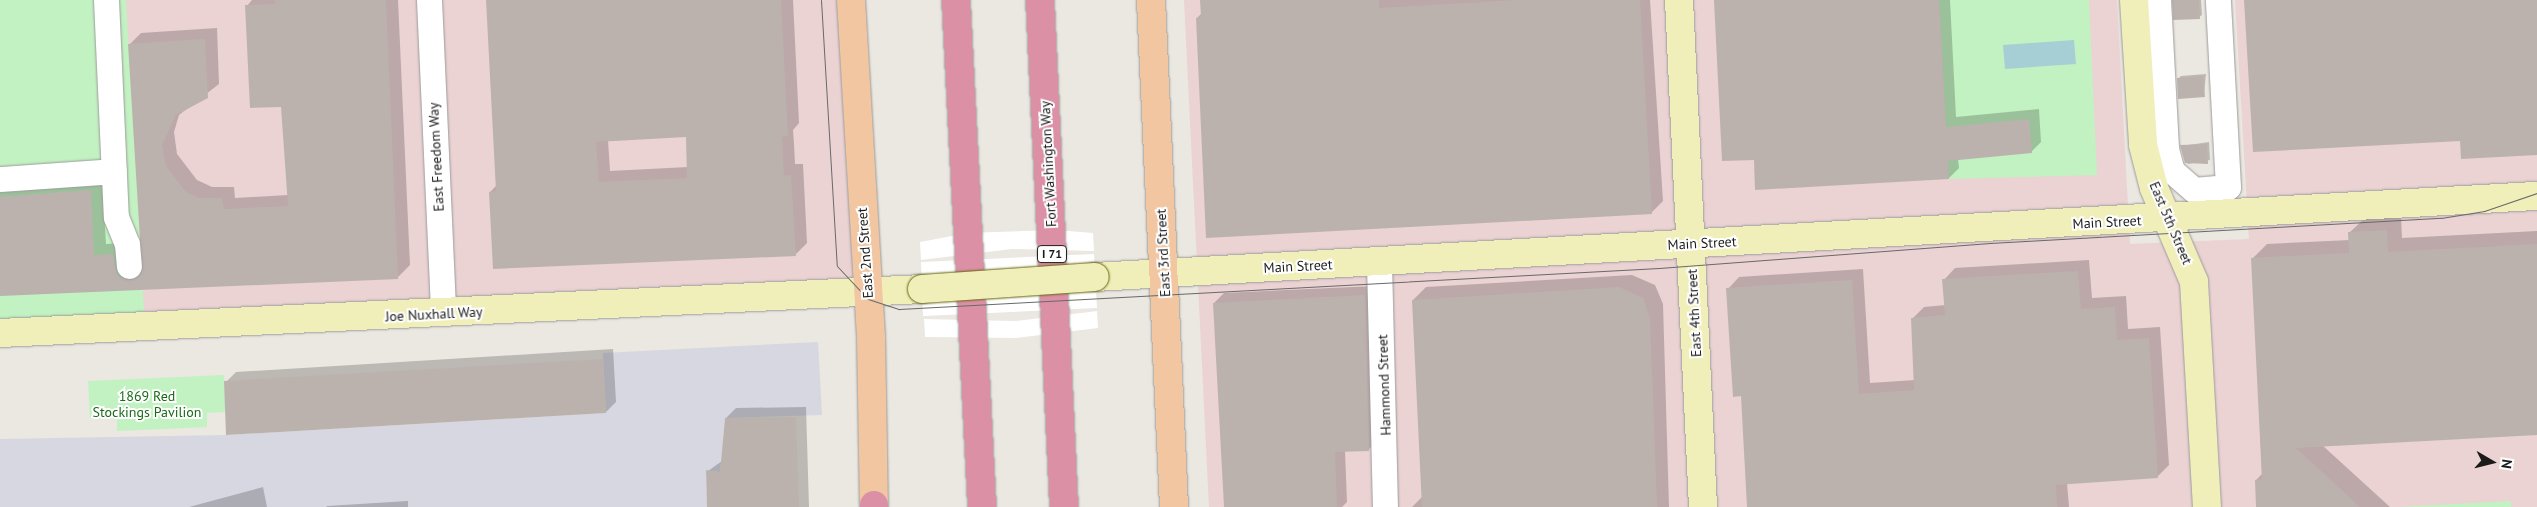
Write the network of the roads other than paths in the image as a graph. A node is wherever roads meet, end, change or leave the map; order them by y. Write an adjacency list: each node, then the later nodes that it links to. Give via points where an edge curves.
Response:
1 (106, 0): 11 (street)
2 (429, 0): 20 (street, East Freedom Way)
3 (851, 0): 19 (main road, East 2nd Street)
4 (956, 0): 22 (highway)
5 (1040, 0): 24 (highway, Fort Washington Way / I 71)
6 (1151, 0): 18 (main road, East 3rd Street)
7 (1679, 0): 15 (street, East 4th Street)
8 (2134, 0): 14 (street, East 5th Street, via 2143,145 2154,188)
9 (2158, 0): 10 (street, via 2166,149 2172,171 2193,190 2228,187)
10 (2218, 0)
11 (114, 171): 12 (street); 17 (street, via 116,218 127,244)
12 (0, 179)
13 (2537, 196): 14 (street, Main Street)
14 (2169, 219): 15 (street, Main Street); 28 (street, East 5th Street, via 2194,282)
15 (1690, 244): 16 (street, Main Street); 27 (street, East 4th Street)
16 (1379, 263): 18 (street, Main Street); 26 (street, Hammond Street)
17 (129, 266)
18 (1163, 273): 19 (street, Main Street, bridge); 25 (main road, East 3rd Street)
19 (868, 292): 20 (street, Joe Nuxhall Way); 23 (main road, East 2nd Street)
20 (443, 313): 21 (street, Joe Nuxhall Way)
21 (0, 333)
22 (981, 505)
23 (874, 506)
24 (1064, 507)
25 (1174, 507)
26 (1385, 507)
27 (1703, 507)
28 (2207, 507)

